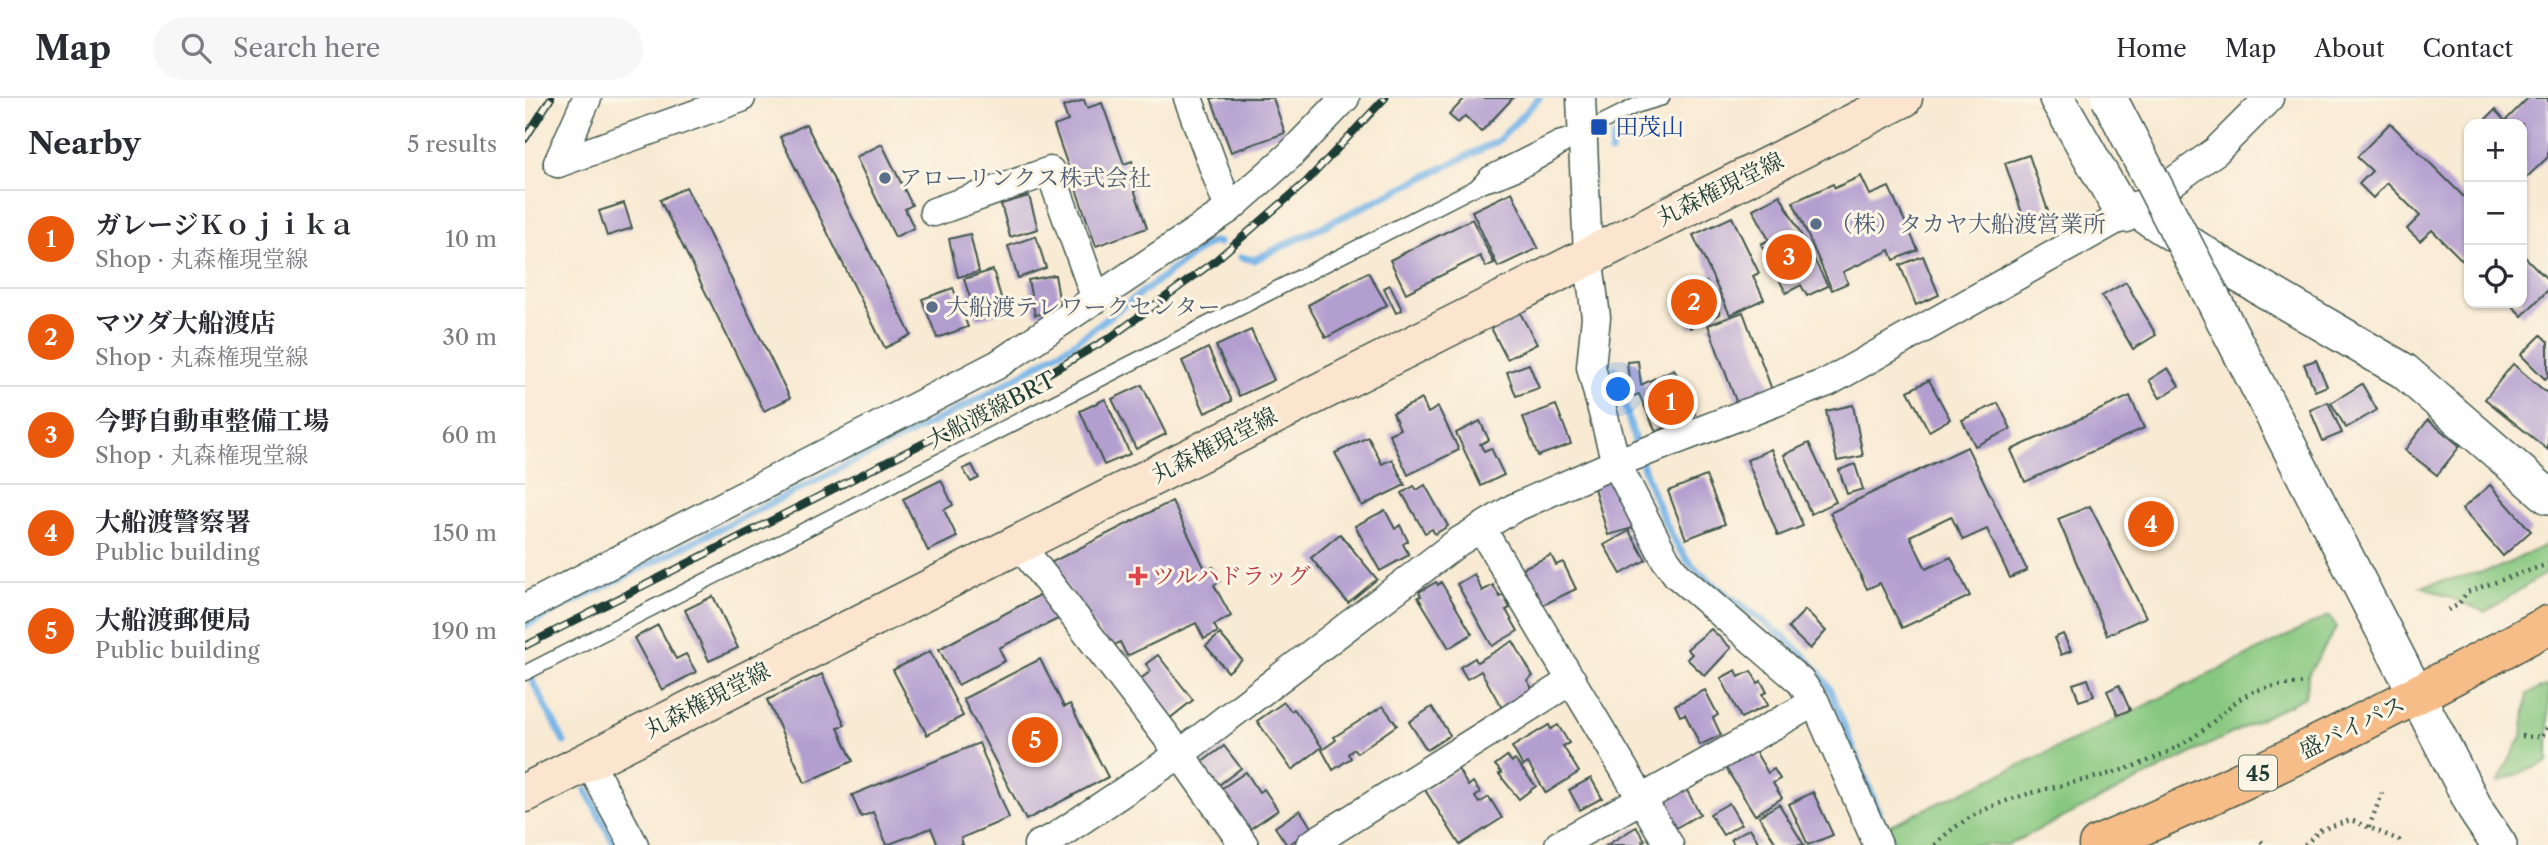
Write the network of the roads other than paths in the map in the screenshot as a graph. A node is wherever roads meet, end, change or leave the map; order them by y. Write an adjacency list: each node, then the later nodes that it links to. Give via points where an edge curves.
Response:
1 (587, 98): 2 (street, via 558,163)
2 (741, 98)
3 (1188, 98): 13 (street)
4 (1345, 98): 13 (street)
5 (1581, 98): 12 (street)
6 (1662, 98): 11 (lane, 大船渡線BRT)
7 (1903, 98): 16 (main road, 丸森権現堂線)
8 (2057, 98): 15 (street)
9 (2109, 98): 26 (street, bridge)
10 (2269, 98): 15 (street, via 2216,151)
11 (1639, 102): 12 (lane, 大船渡線BRT)
12 (1583, 132): 16 (street); 24 (lane, 大船渡線BRT, via 1560,150 1476,187)
13 (1229, 209): 17 (street)
14 (934, 212): 17 (street, via 1050,171)
15 (2130, 212): 18 (street, via 1828,382); 19 (street, via 2404,371)
16 (1588, 255): 18 (street, via 1596,317 1591,367); 21 (main road, 丸森権現堂線)
17 (1096, 299): 22 (street, via 948,392)
18 (1631, 457): 20 (street, via 1514,508); 27 (street, via 1666,561 1800,681)
19 (2548, 496)
20 (1481, 528): 25 (street); 28 (street)
21 (1019, 544): 28 (street); 29 (main road, 丸森権現堂線)
22 (525, 608)
23 (2547, 625): 26 (highway, 45)
24 (525, 673)
25 (1572, 680): 31 (street); 35 (street)
26 (2416, 696): 39 (highway, 盛バイパス / 45); 40 (street)
27 (1815, 702): 31 (street); 38 (street)
28 (1180, 754): 33 (street); 34 (street)
29 (588, 760): 30 (main road, 丸森権現堂線); 32 (street)
30 (525, 793)
31 (1642, 796): 36 (street); 37 (street)
32 (634, 845)
33 (1038, 845)
34 (1244, 845)
35 (1310, 845)
36 (1559, 845)
37 (1669, 845)
38 (1878, 845)
39 (2098, 845)
40 (2499, 845)

